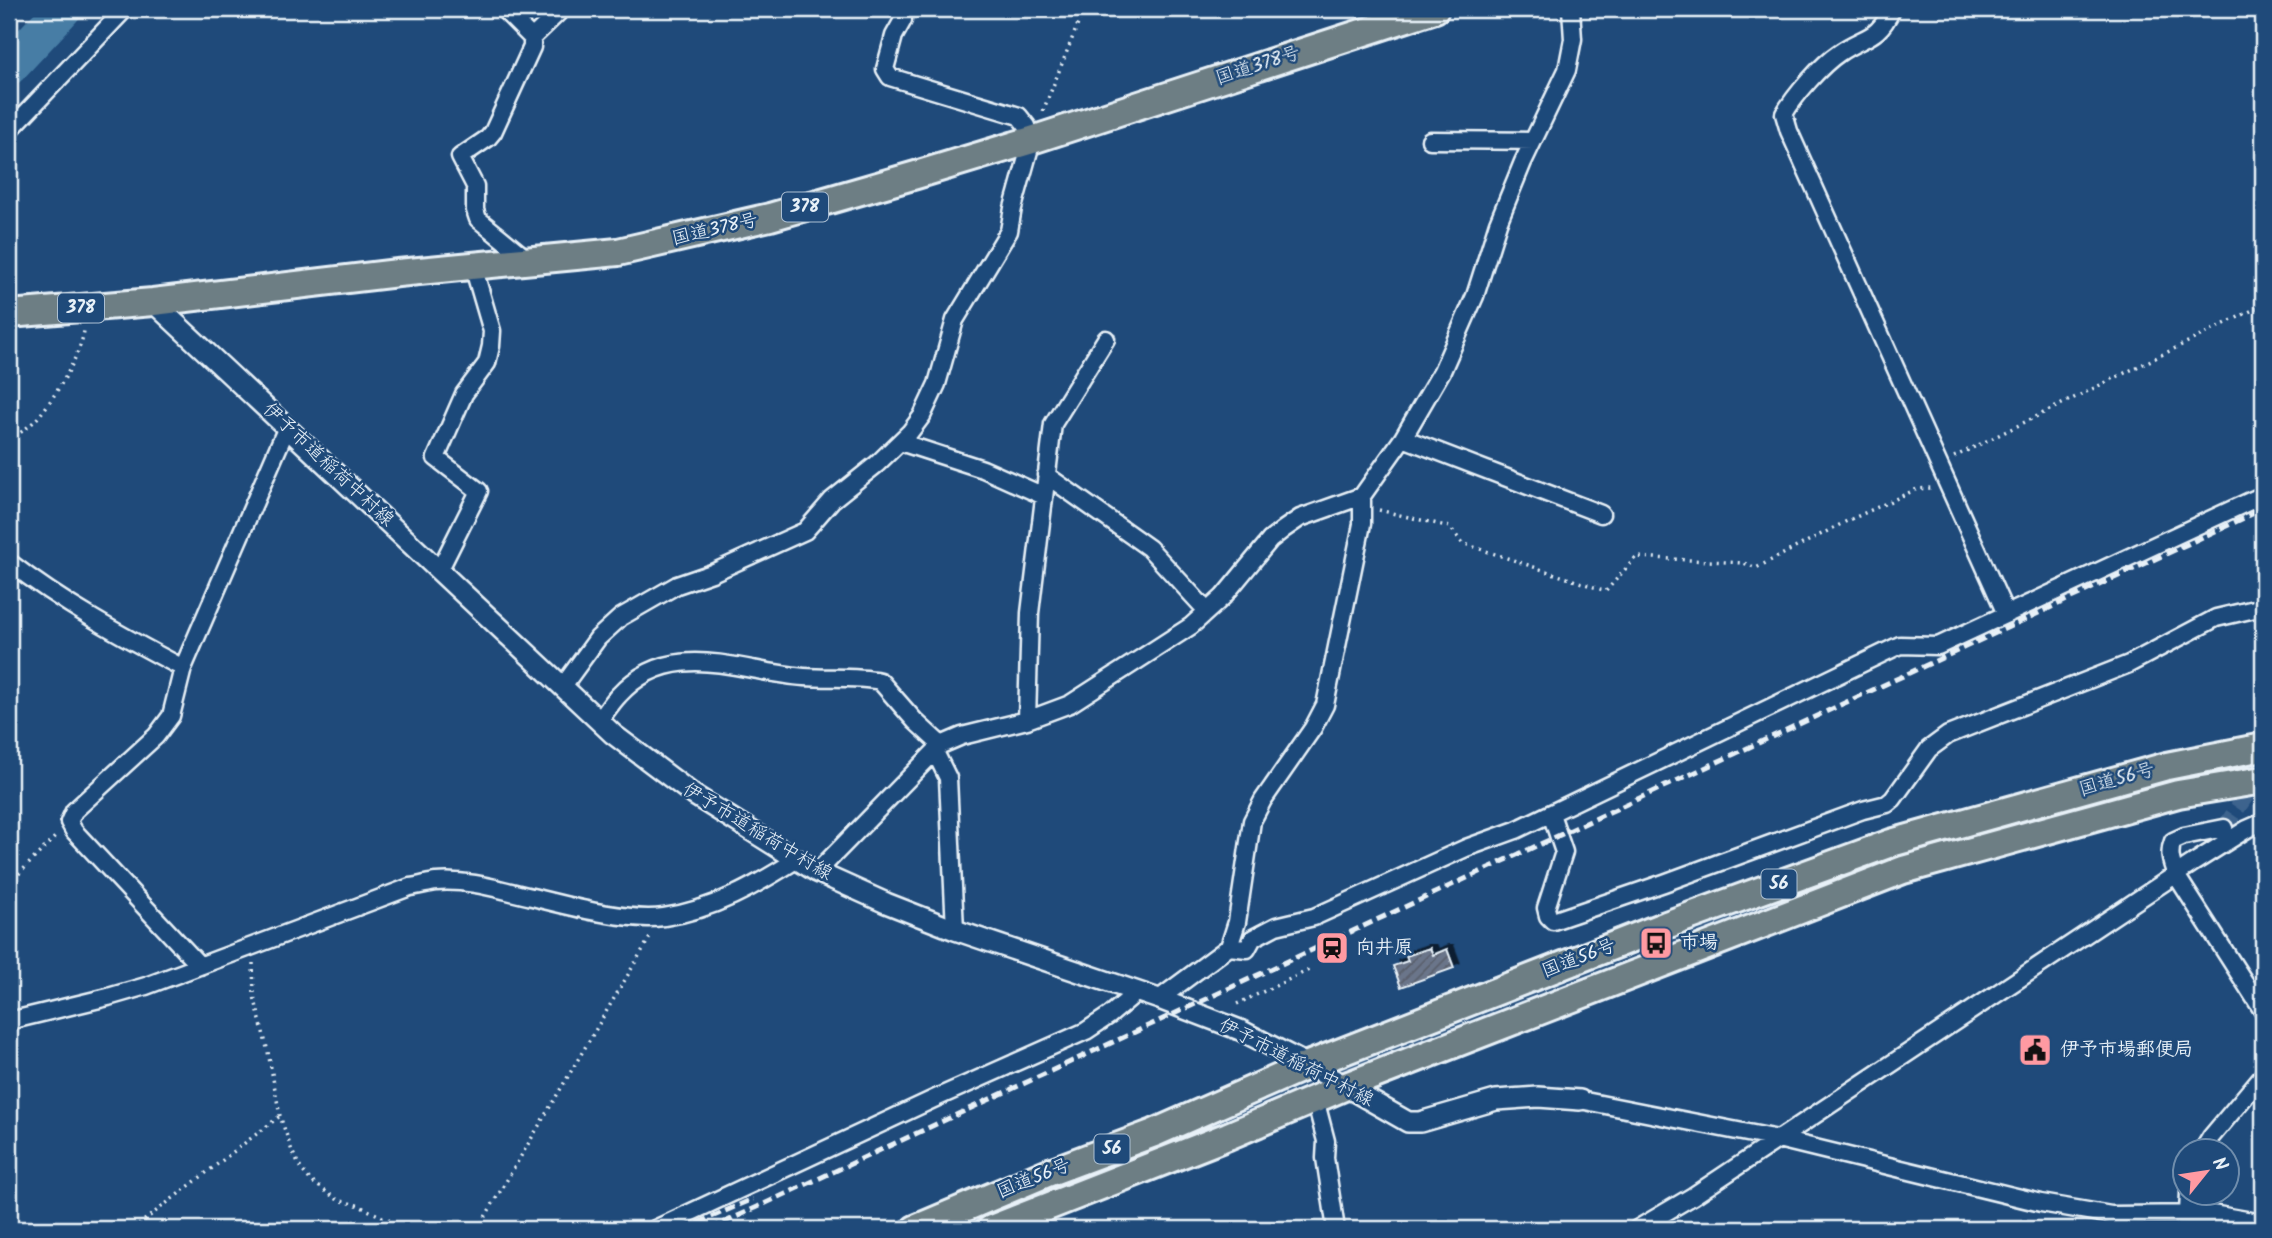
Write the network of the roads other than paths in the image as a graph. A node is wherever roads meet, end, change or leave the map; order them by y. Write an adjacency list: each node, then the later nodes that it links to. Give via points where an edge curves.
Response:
1 (125, 9): 9 (street)
2 (503, 9): 8 (street)
3 (562, 9): 8 (street)
4 (1435, 9): 10 (highway, 国道378号 / 378)
5 (1571, 9): 12 (street, via 1573,39 1567,70)
6 (1892, 9): 30 (street, via 1884,27 1838,53 1795,96 1784,114)
7 (903, 20): 10 (street, via 885,69 890,77 1019,116)
8 (531, 38): 13 (street, via 532,47 493,132 460,157 475,186 478,219)
9 (9, 131)
10 (1032, 140): 13 (highway, 国道378号 / 378, via 770,217 618,251); 20 (street, via 1009,232 955,320 926,408)
11 (1430, 140): 12 (street)
12 (1533, 141): 19 (street, via 1498,223 1470,308 1442,371)
13 (528, 260): 14 (highway, 国道378号 / 378)
14 (472, 266): 15 (highway, 国道378号 / 378); 27 (street, via 492,331 491,346 487,363 464,394 436,458 479,491)
15 (153, 302): 16 (highway, 国道378号 / 378); 18 (street, 伊予市道稲荷中村線)
16 (9, 314)
17 (1106, 339): 21 (street, via 1052,424)
18 (287, 426): 27 (street, 伊予市道稲荷中村線); 31 (street)
19 (1403, 438): 24 (street); 25 (street)
20 (900, 442): 23 (street); 32 (street, via 832,500 805,531 677,584 621,617 598,638)
21 (1046, 474): 23 (street); 29 (street, via 1149,548)
22 (2263, 495): 30 (street)
23 (1044, 496): 33 (street, via 1030,613)
24 (1362, 501): 29 (street, via 1284,528); 45 (street, via 1363,524 1325,705 1252,821)
25 (1601, 514)
26 (9, 562): 31 (street, via 91,618)
27 (440, 569): 32 (street, 伊予市道稲荷中村線)
28 (2263, 607): 38 (street, via 2216,618 2130,664 1948,735 1929,748 1887,804 1553,921 1546,908 1564,852)
29 (1207, 611): 33 (street, via 1070,704)
30 (2006, 614): 38 (street, via 1938,646 1900,645)
31 (183, 668): 46 (street, via 166,725 74,811 69,822)
32 (563, 686): 34 (street, 伊予市道稲荷中村線)
33 (1027, 720): 36 (street, via 961,737)
34 (599, 721): 36 (street, via 619,695 652,671 694,660 720,662 802,677 880,681); 41 (street, 伊予市道稲荷中村線, via 684,788)
35 (2263, 747): 51 (highway, 国道56号 / 56, via 2167,766 1891,843)
36 (938, 748): 42 (street); 44 (street, via 948,778)
37 (2263, 780): 53 (highway, 国道56号 / 56, via 2178,794 1903,870)
38 (1551, 814): 45 (street, via 1314,917 1276,926 1253,938 1247,949)
39 (2263, 822): 43 (street)
40 (2224, 828): 43 (street, via 2174,841 2169,850)
41 (796, 860): 42 (street, 伊予市道稲荷中村線); 46 (street, via 716,904 662,917 596,911 462,882 436,882 410,887)
42 (817, 872): 44 (street, 伊予市道稲荷中村線)
43 (2176, 875): 49 (street); 57 (street)
44 (954, 930): 47 (street, 伊予市道稲荷中村線)
45 (1229, 947): 48 (street)
46 (200, 966): 50 (street, via 108,998)
47 (1137, 992): 48 (street, 伊予市道稲荷中村線); 63 (street, via 1086,1031)
48 (1159, 999): 51 (street, 伊予市道稲荷中村線, via 1240,1030)
49 (2263, 1011)
50 (9, 1021)
51 (1308, 1065): 53 (street, 伊予市道稲荷中村線); 64 (highway, 国道56号 / 56)
52 (2263, 1076): 56 (street)
53 (1346, 1086): 54 (highway, 国道56号 / 56); 55 (street, 伊予市道稲荷中村線, via 1408,1122 1506,1099)
54 (1315, 1099): 62 (highway, 国道56号 / 56); 65 (street, via 1326,1141)
55 (1580, 1100): 57 (street)
56 (2213, 1136)
57 (1778, 1139): 60 (street, via 2041,1203); 66 (street)
58 (2188, 1206): 59 (street)
59 (2188, 1214): 60 (street); 61 (street)
60 (2110, 1215): 67 (street)
61 (2263, 1223)
62 (1009, 1226)
63 (656, 1229)
64 (915, 1229)
65 (1336, 1229)
66 (1637, 1229)
67 (2101, 1229)

